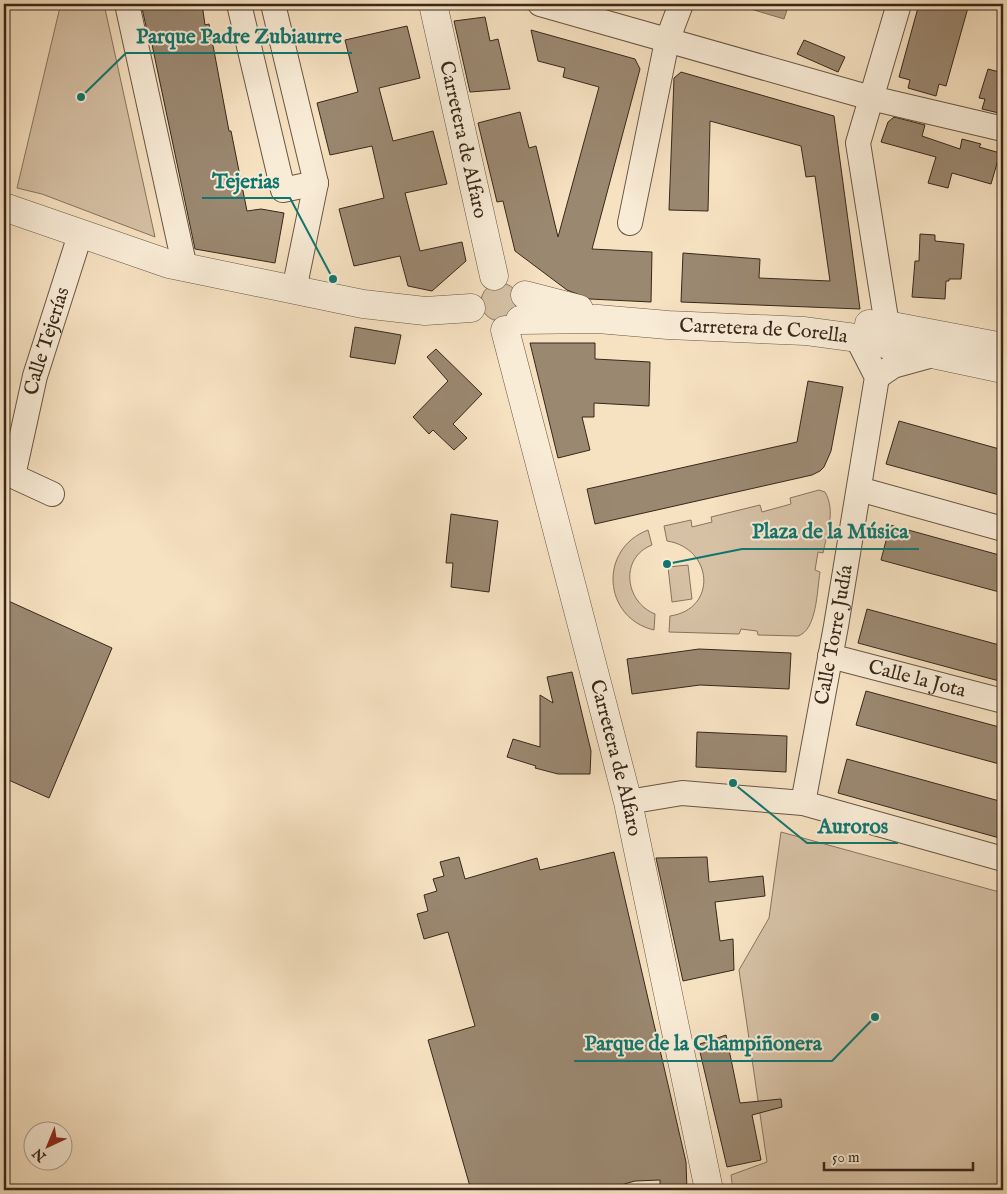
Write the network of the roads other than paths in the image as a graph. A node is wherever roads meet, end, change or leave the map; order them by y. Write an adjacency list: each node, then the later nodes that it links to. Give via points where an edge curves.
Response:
1 (127, 4): 15 (street)
2 (239, 4): 11 (street, via 283,190)
3 (273, 4): 11 (street)
4 (433, 4): 16 (street, Carretera de Alfaro)
5 (540, 4): 8 (street)
6 (681, 4): 8 (street)
7 (899, 4): 9 (street)
8 (667, 40): 9 (street); 13 (street)
9 (871, 98): 10 (street); 20 (street, via 858,143)
10 (1003, 129)
11 (316, 183): 17 (street)
12 (4, 207): 14 (street)
13 (630, 223)
14 (80, 235): 15 (street); 27 (street, Calle Tejerías, via 35,376 13,476)
15 (185, 268): 17 (street)
16 (494, 276): 18 (street, via 482,280 474,290); 19 (street, via 510,278 522,289)
17 (294, 290): 18 (street, via 364,304 425,311)
18 (471, 308): 19 (street, via 475,318 488,329)
19 (516, 315): 20 (street, Carretera de Corella, via 562,306); 21 (street, Carretera de Corella, via 735,326); 31 (street, Carretera de Alfaro)
20 (887, 325): 22 (street, Carretera de Corella)
21 (857, 338): 23 (street, Carretera de Corella); 25 (street)
22 (1003, 347)
23 (933, 355): 24 (street, Carretera de Corella); 25 (street, via 893,366)
24 (1003, 369)
25 (877, 377): 26 (street, Calle Torre Judía)
26 (859, 489): 28 (street); 29 (street, Calle Torre Judía)
27 (52, 494)
28 (1003, 530)
29 (830, 656): 30 (street, Calle la Jota); 32 (street, Calle Torre Judía)
30 (1003, 701)
31 (628, 802): 32 (street, via 682,793); 34 (street, Carretera de Alfaro)
32 (803, 803): 33 (street)
33 (1003, 859)
34 (709, 1190)

